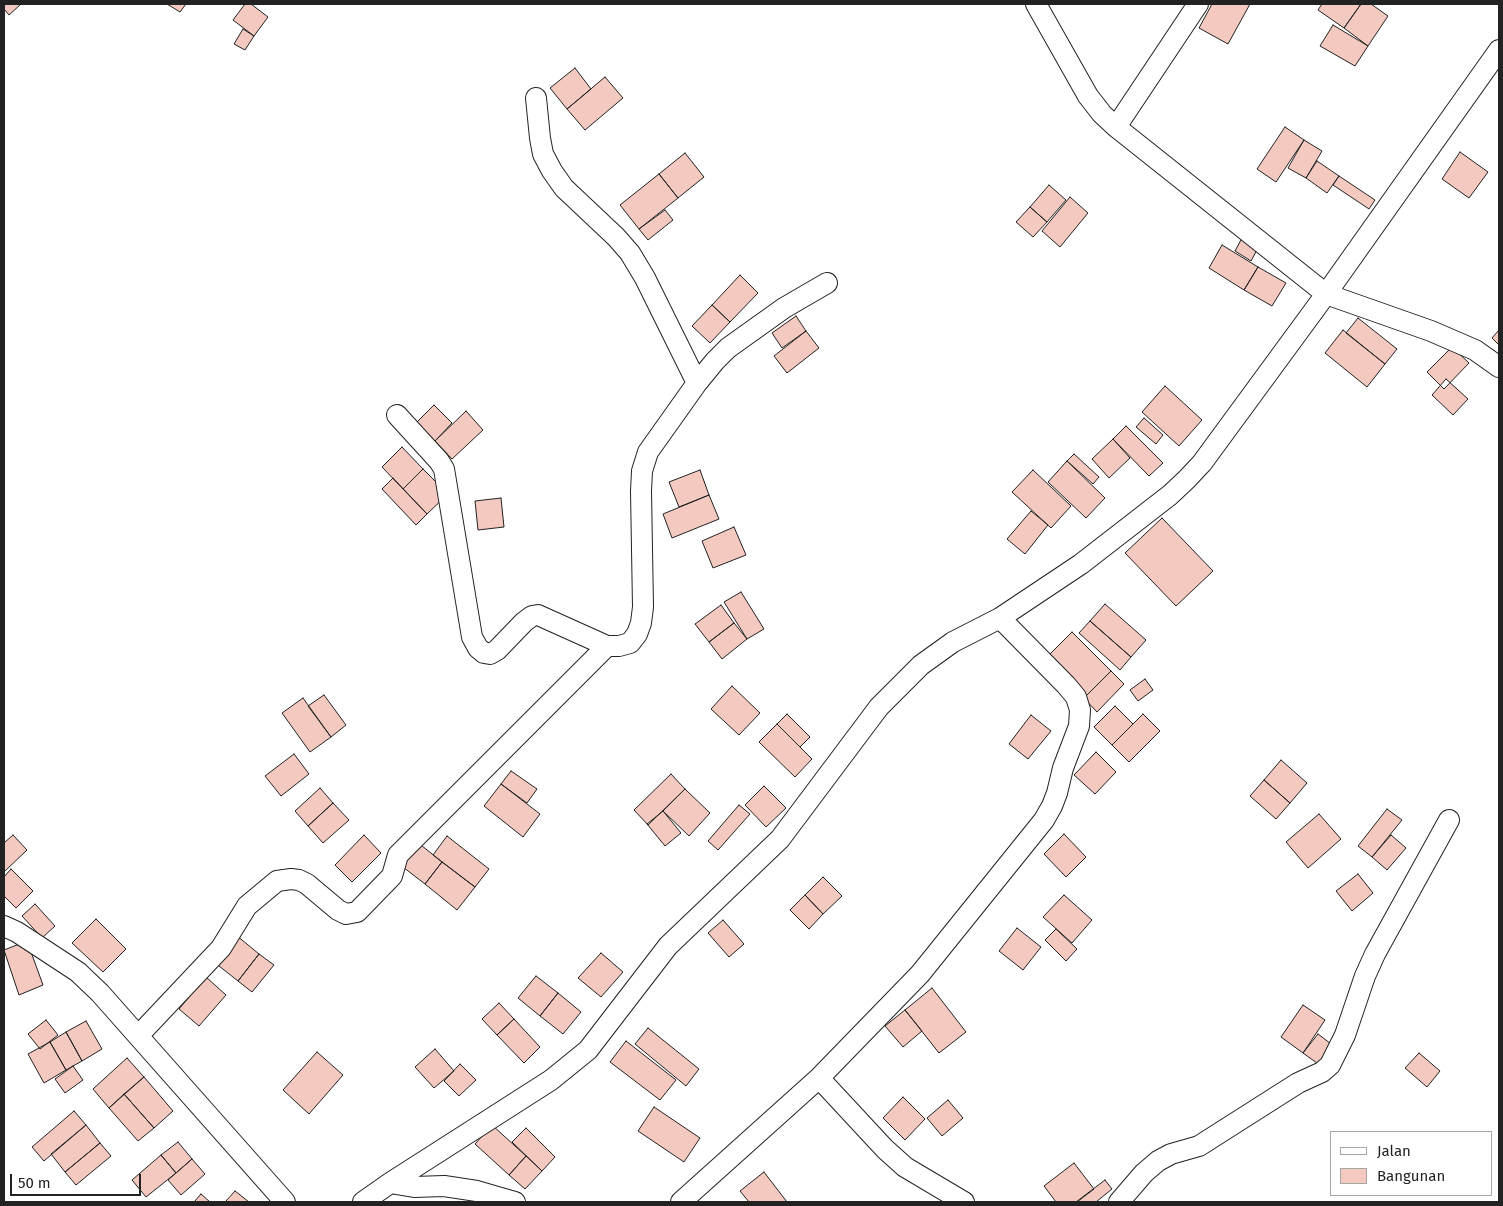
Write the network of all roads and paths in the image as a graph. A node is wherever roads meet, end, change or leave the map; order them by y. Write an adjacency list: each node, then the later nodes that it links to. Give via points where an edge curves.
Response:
1 (1036, 4): 5 (street, via 1088,96)
2 (1198, 4): 5 (street)
3 (1499, 50): 7 (street)
4 (536, 98): 9 (street, via 540,138 552,171 564,188 630,253)
5 (1116, 127): 7 (street)
6 (827, 283): 9 (street, via 784,308 728,348)
7 (1326, 294): 8 (street, via 1431,331 1475,350); 11 (street, via 1187,479 1081,564)
8 (1499, 367)
9 (697, 383): 12 (street, via 648,452 642,471 644,607 641,623 630,643)
10 (398, 415): 12 (street, via 444,470 472,637 478,648 490,654 497,650 532,616)
11 (1000, 618): 16 (street, via 1076,697 1080,710 1079,726 1057,793 1044,820 920,974); 17 (street, via 953,642 901,683 873,714 780,839 668,946 582,1054 551,1080)
12 (607, 646): 15 (street, via 398,855 392,876 357,912 346,914 338,910 299,880 277,882 247,906 221,948)
13 (1449, 820): 23 (street, via 1375,954 1345,1035 1330,1065 1199,1146 1158,1162)
14 (4, 926): 15 (street, via 78,972)
15 (138, 1036): 18 (street)
16 (819, 1078): 21 (street); 22 (street, via 905,1167)
17 (390, 1183): 19 (street); 20 (street, via 414,1187 444,1186)
18 (285, 1202)
19 (363, 1202)
20 (516, 1202)
21 (681, 1202)
22 (964, 1202)
23 (1119, 1202)

